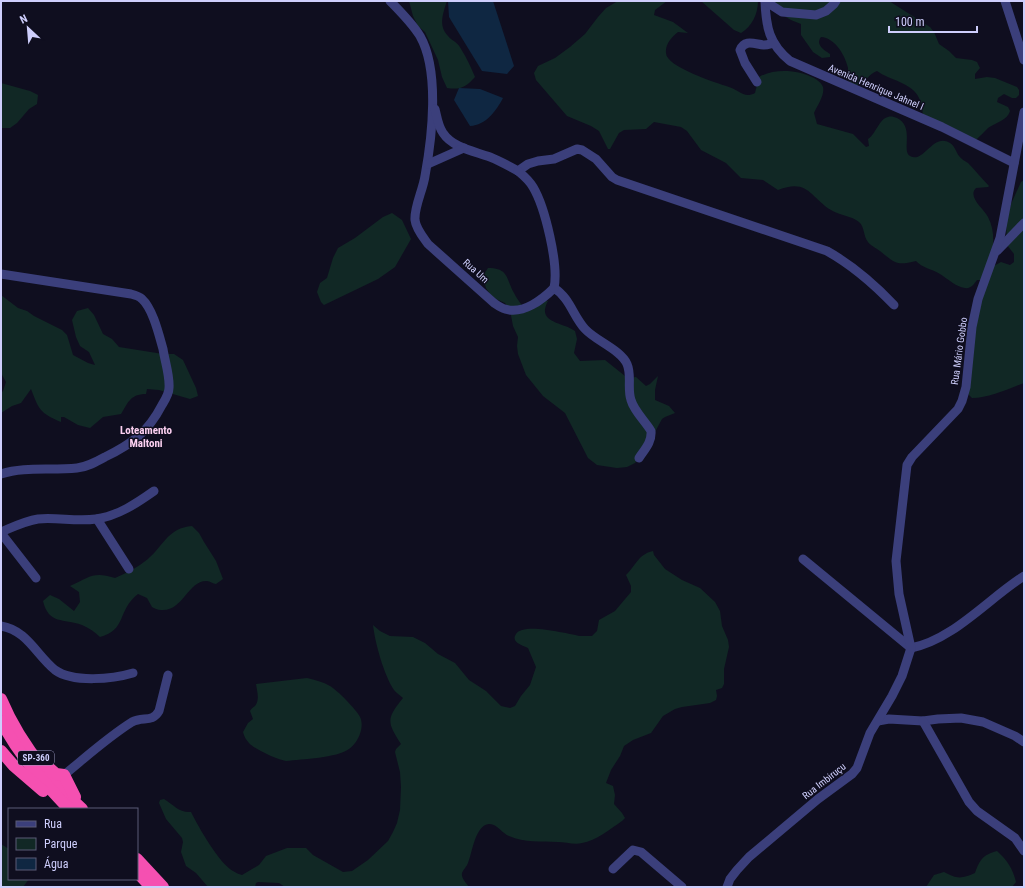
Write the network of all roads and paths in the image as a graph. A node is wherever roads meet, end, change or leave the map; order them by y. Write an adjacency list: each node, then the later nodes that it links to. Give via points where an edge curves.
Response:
1 (390, 1): 10 (street, Rua Um, via 420,37 430,66)
2 (765, 1): 5 (street); 6 (street, Avenida Henrique Jahnel I)
3 (836, 1): 5 (street, via 826,11 816,15)
4 (1004, 1): 8 (street)
5 (782, 12): 6 (street)
6 (766, 19): 7 (street, Avenida Henrique Jahnel I)
7 (774, 43): 9 (street, via 748,43 740,50); 13 (street, Avenida Henrique Jahnel I, via 781,54 790,61 934,124)
8 (1024, 60)
9 (756, 82)
10 (433, 100): 12 (street, via 442,132 448,139); 14 (street, Rua Um)
11 (1024, 112): 13 (street, Rua Mário Gobbo)
12 (464, 148): 14 (street); 15 (street, via 490,157)
13 (1014, 163): 17 (street, Rua Mário Gobbo)
14 (428, 164): 19 (street, Rua Um, via 424,187 415,212 415,222 428,244 504,309 531,306)
15 (518, 172): 19 (street, via 532,185 543,209 556,268); 20 (street, via 528,164 554,160 575,150 582,150 596,158 617,180 827,251 844,260)
16 (1024, 223): 17 (street)
17 (995, 253): 31 (street, Rua Mário Gobbo, via 978,299 962,401 951,417 907,465 896,561 899,594)
18 (1, 274): 22 (street, via 131,294 141,298 151,313 160,338 169,390 159,412 147,429 135,440 99,460 76,468 9,471)
19 (554, 288): 21 (street, via 565,298 584,328 627,363 631,401 651,432 648,446)
20 (894, 305)
21 (639, 458)
22 (1, 474)
23 (154, 491): 24 (street, via 137,504)
24 (96, 519): 25 (street, via 39,519 25,522); 27 (street)
25 (1, 533): 29 (street)
26 (803, 559): 31 (street)
27 (129, 569)
28 (1024, 576): 31 (street, via 953,629 922,646)
29 (36, 578)
30 (1, 626): 32 (street, via 12,629 31,643 64,675 108,679)
31 (911, 648): 37 (street, Rua Imbiruçu, via 902,676)
32 (133, 673)
33 (168, 676): 41 (street, via 156,716 136,720 119,730)
34 (1, 699): 39 (highway, SP-360)
35 (923, 721): 37 (street, via 889,719); 38 (street, via 961,718 983,722); 46 (street, via 969,802 977,811 1015,838)
36 (1, 722): 42 (highway, SP-360, via 36,774)
37 (878, 722): 54 (street, Rua Imbiruçu, via 870,733 857,768 852,774 749,857 730,879)
38 (1024, 742)
39 (27, 746): 41 (highway, via 56,774); 45 (highway, SP-360, via 56,784)
40 (1, 751): 43 (highway, via 21,773)
41 (64, 775): 44 (highway)
42 (67, 808)
43 (67, 808)
44 (82, 808)
45 (82, 808)
46 (1024, 851)
47 (138, 860): 52 (highway)
48 (613, 869): 53 (street, via 632,850 637,850)
49 (138, 873): 50 (highway); 51 (highway)
50 (145, 887)
51 (151, 887)
52 (163, 887)
53 (682, 887)
54 (727, 887)

